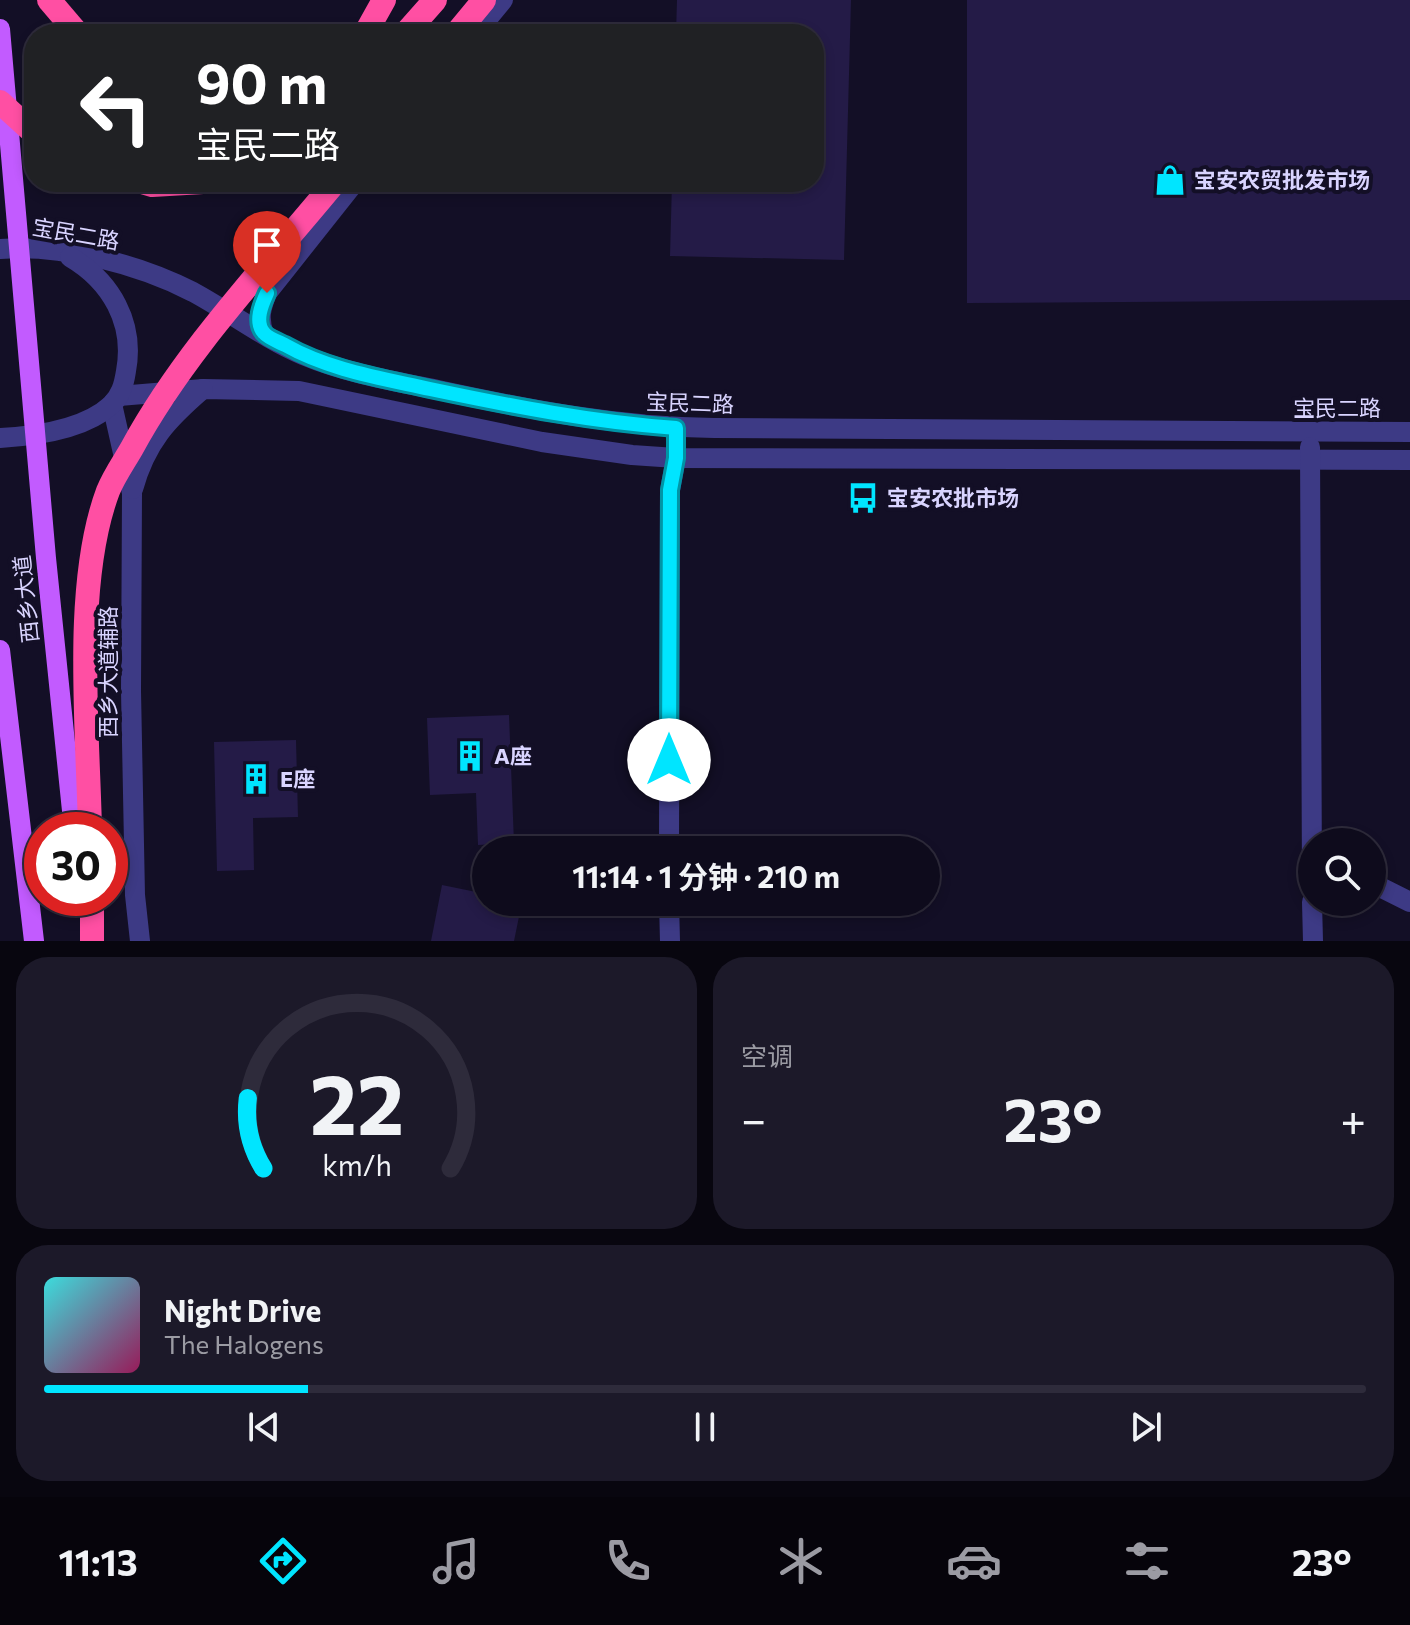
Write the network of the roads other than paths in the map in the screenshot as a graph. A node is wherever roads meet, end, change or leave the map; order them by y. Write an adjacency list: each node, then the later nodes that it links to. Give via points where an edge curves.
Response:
1 (49, 0): 6 (highway)
2 (384, 0): 7 (highway)
3 (435, 0): 8 (highway)
4 (484, 0): 9 (highway)
5 (503, 0): 10 (street)
6 (69, 24)
7 (371, 24)
8 (414, 24)
9 (464, 24)
10 (483, 24)
11 (0, 29): 30 (main road, 西乡大道, bridge)
12 (0, 102): 13 (highway, bridge)
13 (24, 124)
14 (327, 192): 31 (highway, bridge, via 189,360 108,491 90,565)
15 (347, 192): 18 (street, via 267,293 261,308)
16 (0, 249): 17 (street, 宝民二路)
17 (52, 249): 18 (street, 宝民二路, via 145,272); 20 (street, 西乡大道辅路, via 91,272 118,306 128,361)
18 (264, 334): 21 (street, 宝民二路, via 302,355 365,375 575,417)
19 (203, 389): 20 (street); 25 (street, via 299,391 542,442); 28 (street, via 156,435)
20 (116, 400): 24 (street, via 75,424); 28 (street, 西乡大道辅路)
21 (676, 428): 22 (street, 宝民二路); 25 (street)
22 (1309, 431): 23 (street, 宝民二路); 26 (street)
23 (1410, 432)
24 (0, 438)
25 (676, 458): 26 (street); 33 (street, via 670,490)
26 (1310, 460): 27 (street); 32 (street)
27 (1410, 460)
28 (132, 493): 43 (street, 西乡大道辅路, via 131,691)
29 (0, 650): 40 (main road, 西乡大道)
30 (72, 812)
31 (90, 812)
32 (1312, 828)
33 (669, 836)
34 (1386, 890): 35 (street)
35 (1410, 902)
36 (83, 916): 41 (main road)
37 (92, 916): 42 (highway)
38 (669, 916): 44 (street)
39 (1312, 916): 45 (street)
40 (34, 941)
41 (86, 941)
42 (92, 941)
43 (140, 941)
44 (670, 941)
45 (1313, 941)

